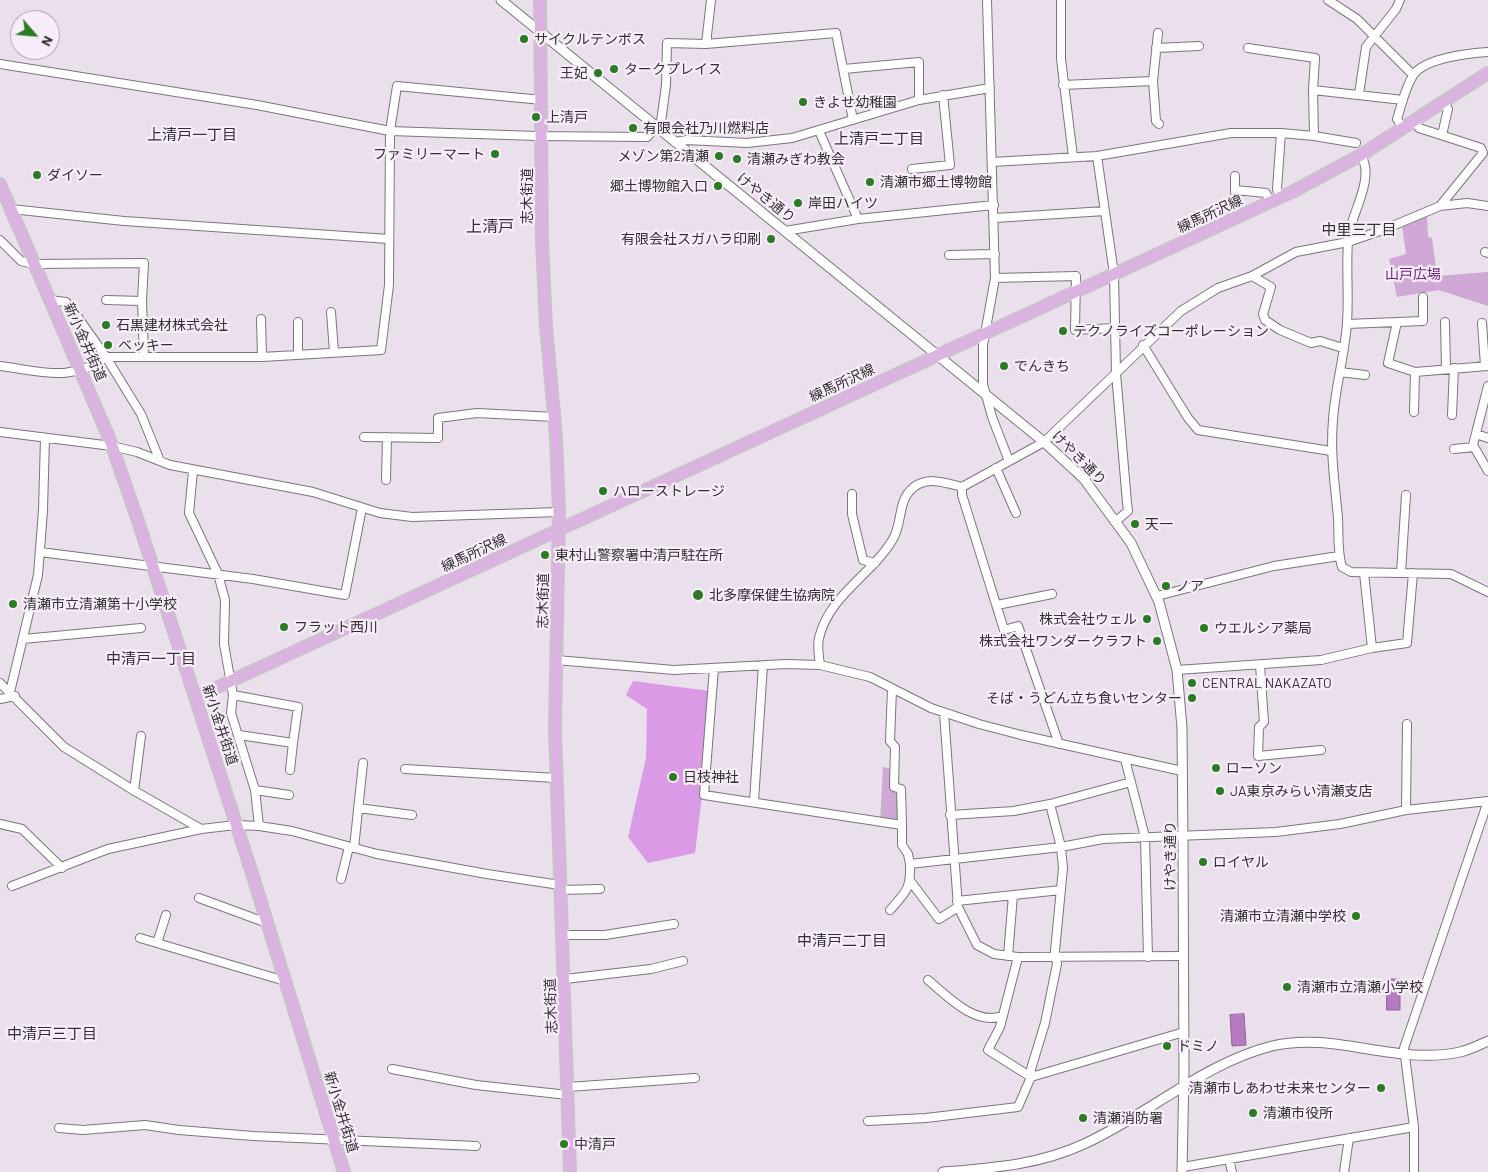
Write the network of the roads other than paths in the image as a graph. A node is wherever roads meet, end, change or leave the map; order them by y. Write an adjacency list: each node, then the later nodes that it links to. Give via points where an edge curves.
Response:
1 (500, 0): 9 (street, けやき通り)
2 (540, 0): 9 (main road, 志木街道)
3 (711, 0): 11 (street)
4 (987, 0): 22 (street)
5 (1061, 0): 21 (street)
6 (1328, 0): 10 (street, via 1356,19)
7 (1400, 0): 10 (street)
8 (1158, 33): 13 (street)
9 (541, 34): 26 (main road, 志木街道); 33 (street, けやき通り)
10 (1372, 36): 19 (street); 24 (street, via 1366,47)
11 (706, 44): 17 (street, via 836,33); 33 (street, via 667,43 663,115)
12 (1199, 46): 13 (street)
13 (1156, 48): 20 (street)
14 (1248, 48): 23 (street, via 1315,58)
15 (1488, 52): 19 (street, via 1444,58)
16 (0, 64): 35 (street, via 257,105)
17 (844, 70): 27 (street, via 919,62); 30 (street)
18 (1488, 73): 29 (main road, 練馬所沢線)
19 (1414, 75): 28 (street)
20 (1153, 81): 21 (street); 32 (street, via 1156,121)
21 (1063, 85): 45 (street)
22 (990, 88): 25 (street); 46 (street)
23 (1314, 90): 24 (street); 40 (street)
24 (1359, 94): 28 (street)
25 (943, 96): 27 (street); 47 (street, via 950,165)
26 (542, 100): 35 (street, via 397,86); 38 (main road, 志木街道)
27 (920, 100): 30 (street)
28 (1403, 100): 34 (street, via 1398,119)
29 (1443, 102): 31 (main road, 練馬所沢線); 39 (street, via 1448,109)
30 (853, 120): 36 (street)
31 (1414, 121): 34 (main road, 練馬所沢線); 39 (street, via 1419,128)
32 (1159, 124)
33 (658, 128): 38 (street, via 646,137); 41 (street, けやき通り)
34 (1403, 128): 43 (main road, 練馬所沢線)
35 (390, 131): 38 (street); 61 (street)
36 (819, 131): 41 (street, via 747,143); 59 (street)
37 (1281, 133): 40 (street); 44 (street, via 1230,133); 51 (street)
38 (542, 135): 104 (main road, 志木街道, via 544,285)
39 (1442, 135): 54 (street, via 1482,148 1484,153)
40 (1314, 136): 42 (street)
41 (675, 142): 60 (street, けやき通り)
42 (1356, 143)
43 (1361, 155): 51 (main road, 練馬所沢線); 63 (street, via 1366,163 1364,180)
44 (1097, 156): 45 (street); 57 (street)
45 (1073, 157): 46 (street)
46 (992, 162): 53 (street)
47 (912, 170)
48 (1234, 176): 50 (street)
49 (0, 184): 56 (main road, 新小金井街道)
50 (1235, 190): 51 (street, via 1266,193); 52 (street)
51 (1275, 200): 67 (main road, 練馬所沢線)
52 (1236, 202)
53 (994, 205): 58 (street); 59 (street)
54 (1440, 206): 55 (street, via 1467,203); 63 (street)
55 (1488, 206)
56 (11, 209): 61 (street, via 124,221); 66 (main road, 新小金井街道)
57 (1105, 211): 58 (street); 67 (street)
58 (995, 218): 64 (street)
59 (858, 219): 60 (street)
60 (784, 231): 88 (street, けやき通り)
61 (389, 239): 86 (street, via 389,284 381,350)
62 (0, 240): 66 (street, via 21,261)
63 (1348, 242): 68 (street, via 1296,252); 81 (street)
64 (995, 254): 65 (street); 69 (street)
65 (949, 255)
66 (33, 264): 72 (main road, 新小金井街道); 74 (street, via 144,263)
67 (1114, 274): 70 (main road, 練馬所沢線); 82 (street)
68 (1252, 276): 84 (street, via 1218,288 1181,311); 85 (street, via 1271,287 1263,314 1266,320 1280,330 1311,343 1320,341)
69 (995, 278): 70 (street, via 1076,276); 83 (street)
70 (1076, 292): 82 (street, via 1075,330); 83 (main road, 練馬所沢線)
71 (1423, 297): 78 (street, via 1423,321)
72 (50, 300): 90 (street, via 66,302); 95 (main road, 新小金井街道)
73 (106, 300): 74 (street)
74 (142, 301): 89 (street)
75 (332, 312): 86 (street)
76 (262, 319): 91 (street)
77 (298, 322): 87 (street)
78 (1396, 322): 81 (street); 97 (street, via 1388,363)
79 (1445, 322): 94 (street)
80 (1482, 323): 93 (street)
81 (1347, 324): 85 (street)
82 (1116, 328): 98 (street)
83 (985, 333): 88 (main road, 練馬所沢線); 101 (street, via 983,379)
84 (1143, 345): 98 (street); 115 (street, via 1198,430)
85 (1343, 348): 96 (street)
86 (334, 352): 87 (street)
87 (298, 355): 91 (street)
88 (938, 355): 101 (street, けやき通り); 129 (main road, 練馬所沢線)
89 (144, 356): 90 (street); 91 (street)
90 (106, 357): 95 (street); 116 (street, via 142,414)
91 (262, 358)
92 (0, 366): 95 (street, via 68,375)
93 (1487, 366): 94 (street)
94 (1450, 368): 97 (street); 103 (street)
95 (82, 370): 112 (main road, 新小金井街道)
96 (1340, 372): 99 (street); 115 (street)
97 (1415, 372): 102 (street)
98 (1116, 373): 111 (street); 128 (street, via 1128,512)
99 (1365, 376)
100 (1488, 386): 106 (street)
101 (986, 394): 111 (street, けやき通り); 117 (street)
102 (1414, 412)
103 (1452, 415)
104 (555, 417): 108 (street, via 477,412 438,418 438,438); 126 (main road, 志木街道)
105 (0, 432): 109 (street)
106 (1476, 434): 110 (street); 113 (street)
107 (364, 437): 108 (street)
108 (387, 437): 121 (street)
109 (45, 438): 112 (street); 130 (street)
110 (1488, 438)
111 (1044, 442): 117 (street); 128 (street, けやき通り, via 1084,479)
112 (112, 446): 116 (street); 133 (main road, 新小金井街道)
113 (1474, 447): 114 (street); 120 (street)
114 (1454, 449)
115 (1331, 451): 131 (street)
116 (160, 461): 119 (street)
117 (1009, 461): 118 (street)
118 (996, 468): 122 (street); 127 (street)
119 (193, 471): 125 (street, via 314,492); 137 (street, via 190,513)
120 (1488, 471)
121 (386, 480)
122 (962, 487): 132 (street, via 933,480 915,486 900,507 896,533); 141 (street)
123 (852, 494): 132 (street, via 852,514 863,560)
124 (1406, 495): 135 (street)
125 (362, 508): 126 (street, via 412,517); 137 (street, via 345,595)
126 (559, 512): 129 (main road, 志木街道)
127 (1016, 513)
128 (1116, 521): 140 (street, けやき通り)
129 (559, 530): 145 (main road, 志木街道); 151 (main road, 練馬所沢線)
130 (40, 552): 133 (street); 143 (street)
131 (1338, 556): 134 (street, via 1342,567 1351,572); 140 (street, via 1274,566)
132 (875, 563): 147 (street, via 842,594 824,624 818,640)
133 (154, 567): 137 (street); 156 (main road, 新小金井街道)
134 (1364, 572): 135 (street); 144 (street)
135 (1401, 573): 136 (street)
136 (1412, 573): 138 (street, via 1451,574); 144 (street, via 1407,643)
137 (218, 574): 151 (street, via 225,600 224,644)
138 (1488, 592)
139 (1052, 594): 141 (street)
140 (1157, 596): 150 (street, けやき通り)
141 (997, 605): 163 (street, via 1004,630 1018,626)
142 (141, 628): 143 (street)
143 (23, 639): 154 (street)
144 (1372, 648): 148 (street, via 1321,660)
145 (556, 660): 149 (street, via 674,670); 170 (main road, 志木街道)
146 (763, 665): 147 (street); 149 (street); 175 (street)
147 (820, 665): 153 (street, via 870,677)
148 (1260, 665): 150 (street); 164 (street, via 1264,722 1259,727 1258,756)
149 (714, 668): 175 (street, via 704,795)
150 (1177, 670): 169 (street, けやき通り, via 1182,718)
151 (231, 681): 155 (street); 156 (main road, 練馬所沢線)
152 (0, 683): 154 (street)
153 (892, 689): 158 (street); 184 (street, via 890,741 895,747 894,788 901,789)
154 (12, 694): 157 (street); 173 (street, via 64,747)
155 (234, 695): 160 (street, via 231,713); 162 (street, via 298,707)
156 (196, 697): 183 (main road, 新小金井街道)
157 (0, 700)
158 (944, 713): 163 (street); 181 (street)
159 (1407, 724): 179 (street)
160 (239, 735): 162 (street); 172 (street)
161 (141, 736): 173 (street)
162 (293, 743): 168 (street)
163 (1059, 744): 165 (street)
164 (1321, 750)
165 (1125, 759): 169 (street); 171 (street)
166 (363, 763): 178 (street)
167 (405, 769): 170 (street)
168 (290, 770)
169 (1182, 771): 187 (street, けやき通り)
170 (556, 778): 197 (main road, 志木街道)
171 (1131, 782): 177 (street); 188 (street)
172 (255, 790): 174 (street); 185 (street)
173 (134, 791): 186 (street)
174 (290, 796)
175 (754, 801): 184 (street)
176 (1488, 801): 179 (street); 226 (street, via 1405,1041)
177 (1050, 804): 181 (street, via 1014,811); 190 (street)
178 (358, 808): 180 (street); 189 (street)
179 (1406, 810): 187 (street, via 1340,824 1276,832)
180 (412, 814)
181 (950, 815): 191 (street)
182 (0, 824): 193 (street, via 22,828)
183 (236, 825): 185 (street); 186 (street); 205 (main road, 新小金井街道)
184 (902, 825): 192 (street, via 902,846)
185 (259, 826): 189 (street)
186 (201, 829): 193 (street, via 108,849)
187 (1183, 834): 188 (street); 211 (street, けやき通り)
188 (1145, 837): 190 (street, via 1103,839); 214 (street)
189 (352, 847): 194 (street); 197 (street)
190 (1061, 847): 191 (street); 199 (street)
191 (953, 858): 192 (street); 202 (street)
192 (910, 864): 195 (street)
193 (62, 868): 196 (street)
194 (341, 879)
195 (911, 882): 202 (street, via 940,919); 203 (street)
196 (12, 886)
197 (560, 887): 198 (street); 207 (main road, 志木街道)
198 (600, 889)
199 (1061, 890): 200 (street); 213 (street)
200 (1013, 895): 202 (street); 210 (street)
201 (200, 898): 205 (street)
202 (957, 904): 210 (street, via 977,945 994,954)
203 (890, 910)
204 (166, 915): 209 (street)
205 (267, 923): 222 (main road, 新小金井街道)
206 (674, 924): 207 (street, via 606,935)
207 (563, 935): 220 (main road, 志木街道)
208 (140, 938): 209 (street)
209 (157, 943): 222 (street)
210 (1008, 956): 212 (street)
211 (1184, 956): 214 (street); 224 (street, けやき通り)
212 (1018, 957): 213 (street); 223 (street)
213 (1056, 957): 214 (street); 228 (street, via 1045,1023)
214 (1148, 957)
215 (649, 961): 218 (street)
216 (683, 961): 218 (street)
217 (610, 965): 219 (street)
218 (650, 969): 219 (street)
219 (611, 974): 220 (street)
220 (565, 979): 231 (main road, 志木街道)
221 (928, 980): 223 (street, via 965,1011 996,1018)
222 (285, 981): 236 (main road, 新小金井街道)
223 (1002, 1016): 228 (street, via 988,1050)
224 (1184, 1032): 228 (street); 230 (street, けやき通り)
225 (1488, 1041): 226 (street, via 1449,1054)
226 (1404, 1053): 230 (street, via 1315,1042 1282,1044 1236,1060); 233 (street)
227 (392, 1069): 231 (street, via 476,1085)
228 (1031, 1077): 232 (street, via 1018,1107)
229 (695, 1078): 231 (street)
230 (1184, 1088): 239 (street, けやき通り); 242 (street, via 1099,1137 1065,1152 1006,1167)
231 (568, 1091): 241 (main road, 志木街道)
232 (868, 1121)
233 (1414, 1127): 235 (street); 245 (street)
234 (58, 1128): 236 (street, via 83,1130 145,1125 244,1135)
235 (1349, 1138): 238 (street); 244 (street)
236 (334, 1139): 237 (street); 240 (main road, 新小金井街道)
237 (476, 1146)
238 (1229, 1158): 239 (street); 243 (street)
239 (1182, 1170)
240 (344, 1172)
241 (570, 1172)
242 (943, 1172)
243 (1232, 1172)
244 (1344, 1172)
245 (1414, 1172)

